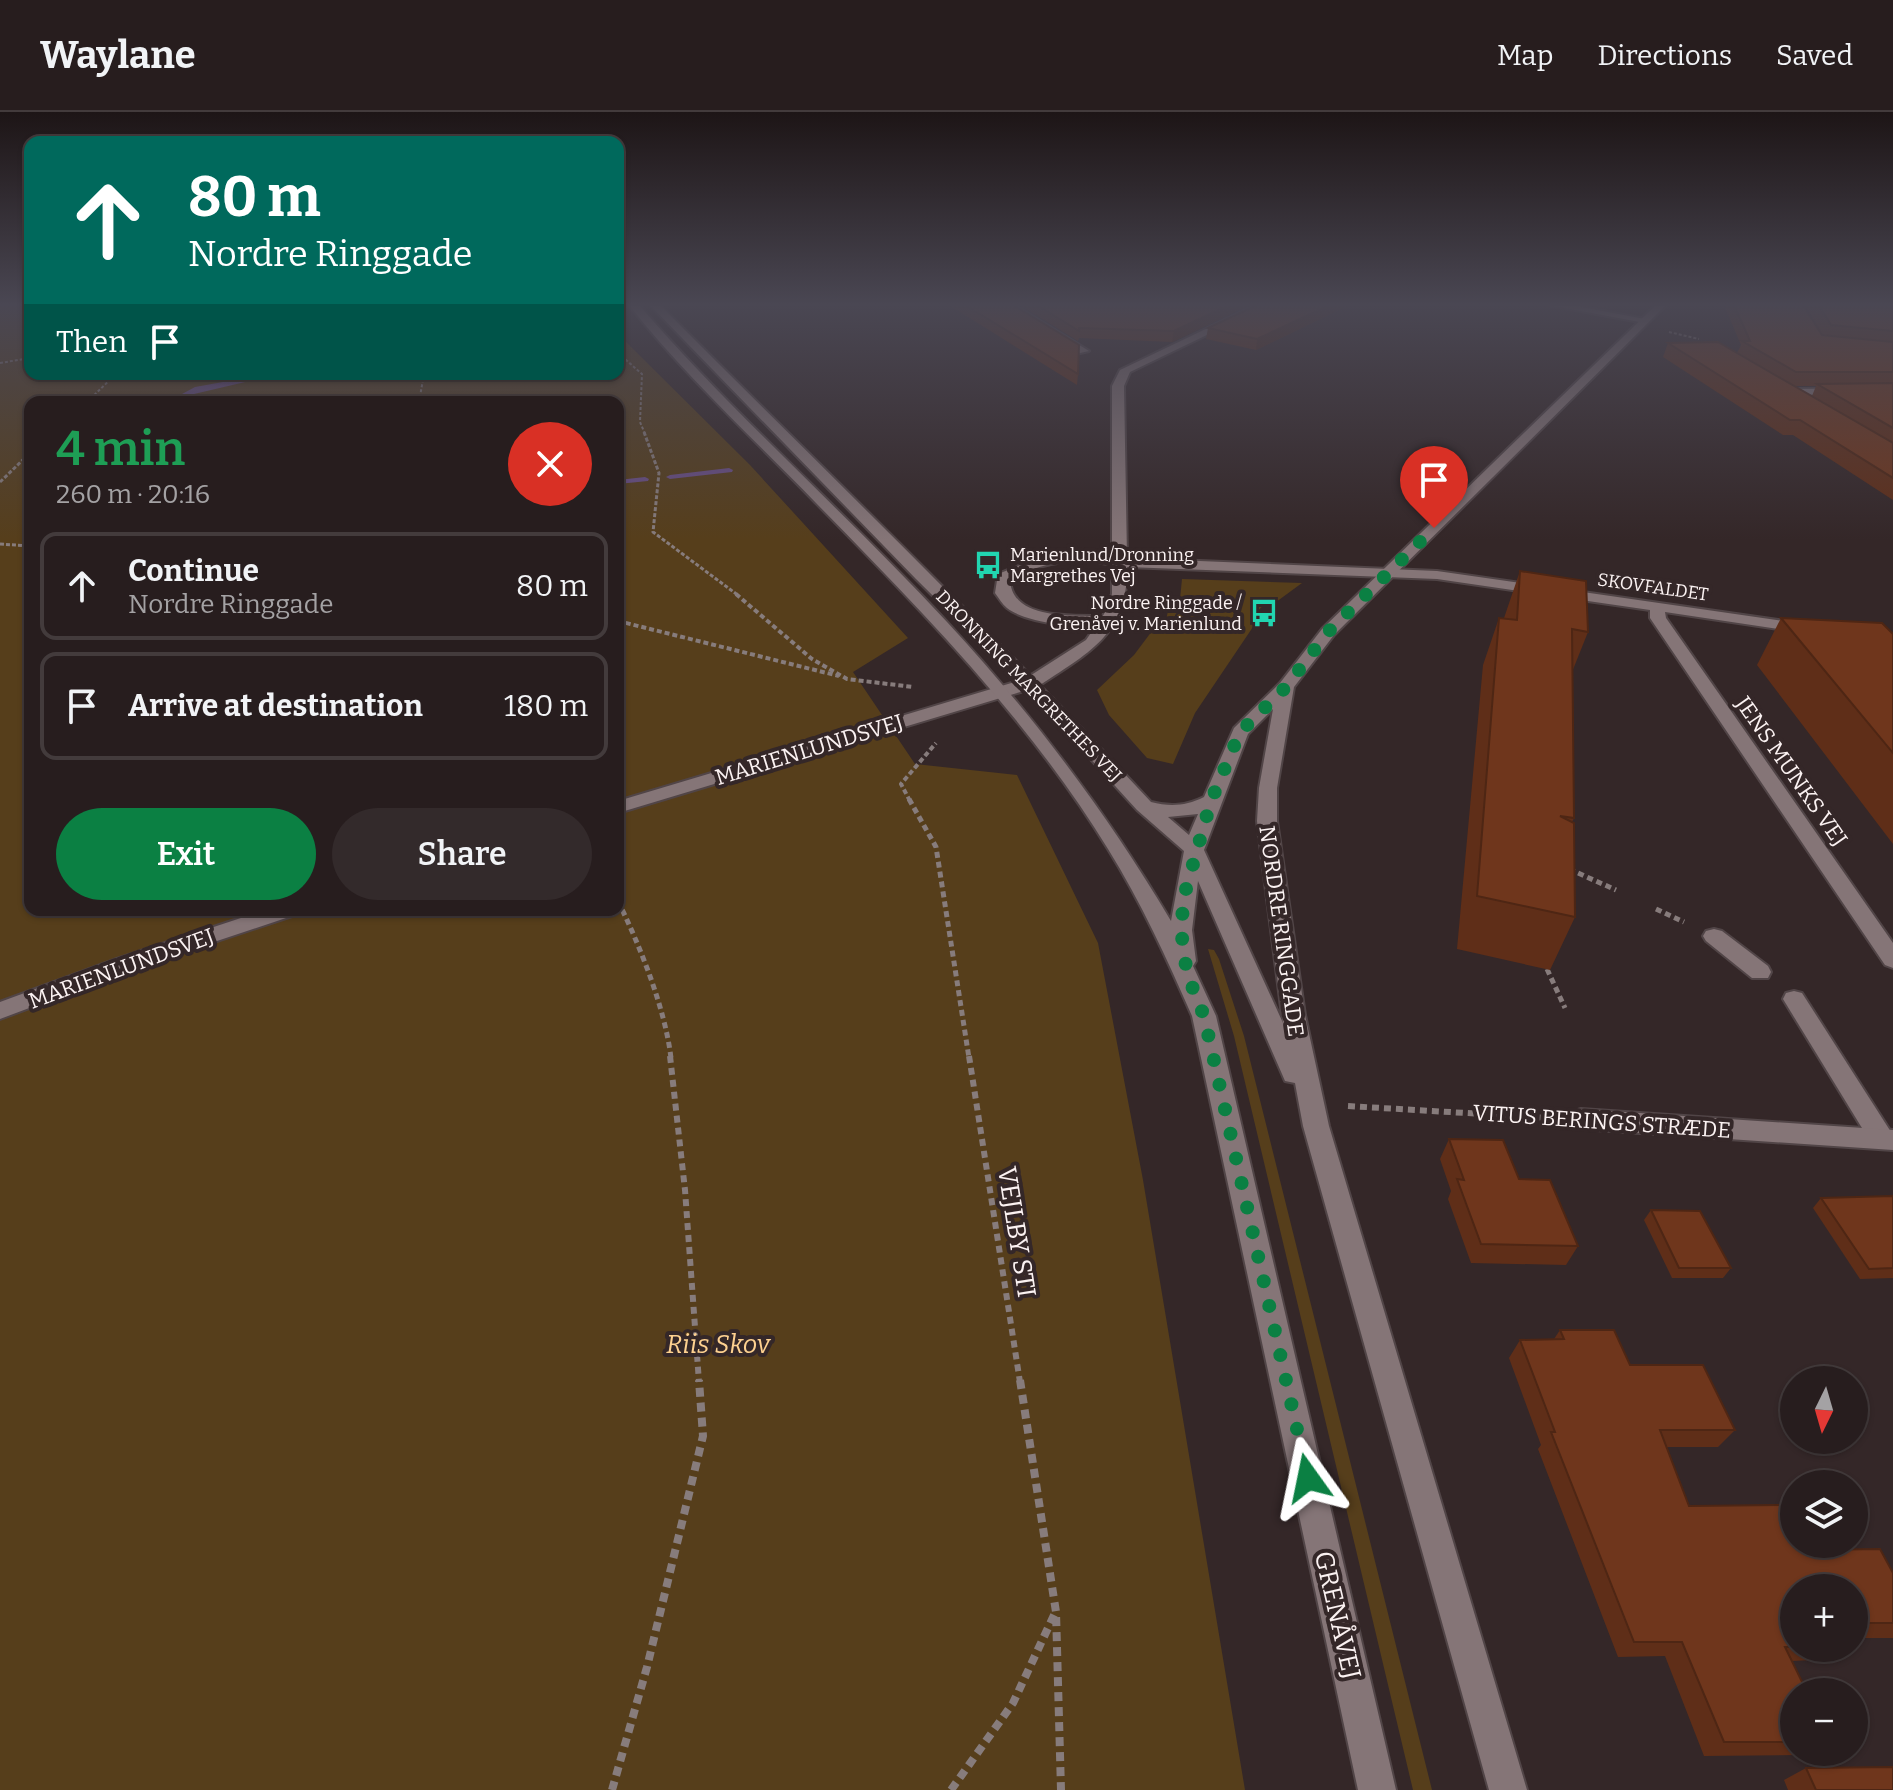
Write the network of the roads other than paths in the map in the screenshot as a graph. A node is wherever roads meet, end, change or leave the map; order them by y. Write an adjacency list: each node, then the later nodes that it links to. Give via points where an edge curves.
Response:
1 (708, 383): 16 (street, DRONNING MARGRETHES VEJ)
2 (732, 383): 14 (street, DRONNING MARGRETHES VEJ)
3 (1119, 383): 9 (street)
4 (1581, 383): 10 (street, NORDRE RINGGADE)
5 (1776, 385): 7 (street)
6 (1893, 391): 7 (street)
7 (1788, 392): 8 (street)
8 (1814, 408)
9 (1119, 562): 10 (street, SKOVFALDET); 12 (street, via 1120,594); 12 (street, SKOVFALDET, via 1022,580 1008,600 1030,615)
10 (1389, 573): 11 (street, SKOVFALDET, via 1437,575); 15 (street, NORDRE RINGGADE, via 1328,632)
11 (1657, 608): 13 (street, SKOVFALDET); 23 (street, JENS MUNKS VEJ, via 1658,618)
12 (1108, 621): 14 (street, MARIENLUNDSVEJ, via 1092,643)
13 (1830, 632)
14 (1031, 683): 16 (street, MARIENLUNDSVEJ); 19 (street, DRONNING MARGRETHES VEJ)
15 (1286, 687): 17 (street, NORDRE RINGGADE, via 1240,732); 28 (street, NORDRE RINGGADE, via 1267,821 1293,1015)
16 (1001, 691): 18 (street, MARIENLUNDSVEJ); 25 (street, DRONNING MARGRETHES VEJ, via 1081,792)
17 (1211, 801): 19 (street, via 1191,812); 20 (street, NORDRE RINGGADE)
18 (624, 805)
19 (1144, 806): 20 (street, DRONNING MARGRETHES VEJ)
20 (1194, 850): 25 (street, NORDRE RINGGADE, via 1181,930); 28 (street, DRONNING MARGRETHES VEJ)
21 (270, 916): 27 (street, MARIENLUNDSVEJ)
22 (1714, 936): 24 (street)
23 (1893, 960)
24 (1760, 972)
25 (1187, 974): 31 (street, GRENÅVEJ, via 1204,1016)
26 (1794, 999): 30 (street)
27 (0, 1011)
28 (1314, 1115): 32 (street)
29 (1581, 1119): 30 (street, VITUS BERINGS STRÆDE)
30 (1888, 1140)
31 (1377, 1790)
32 (1508, 1790)

